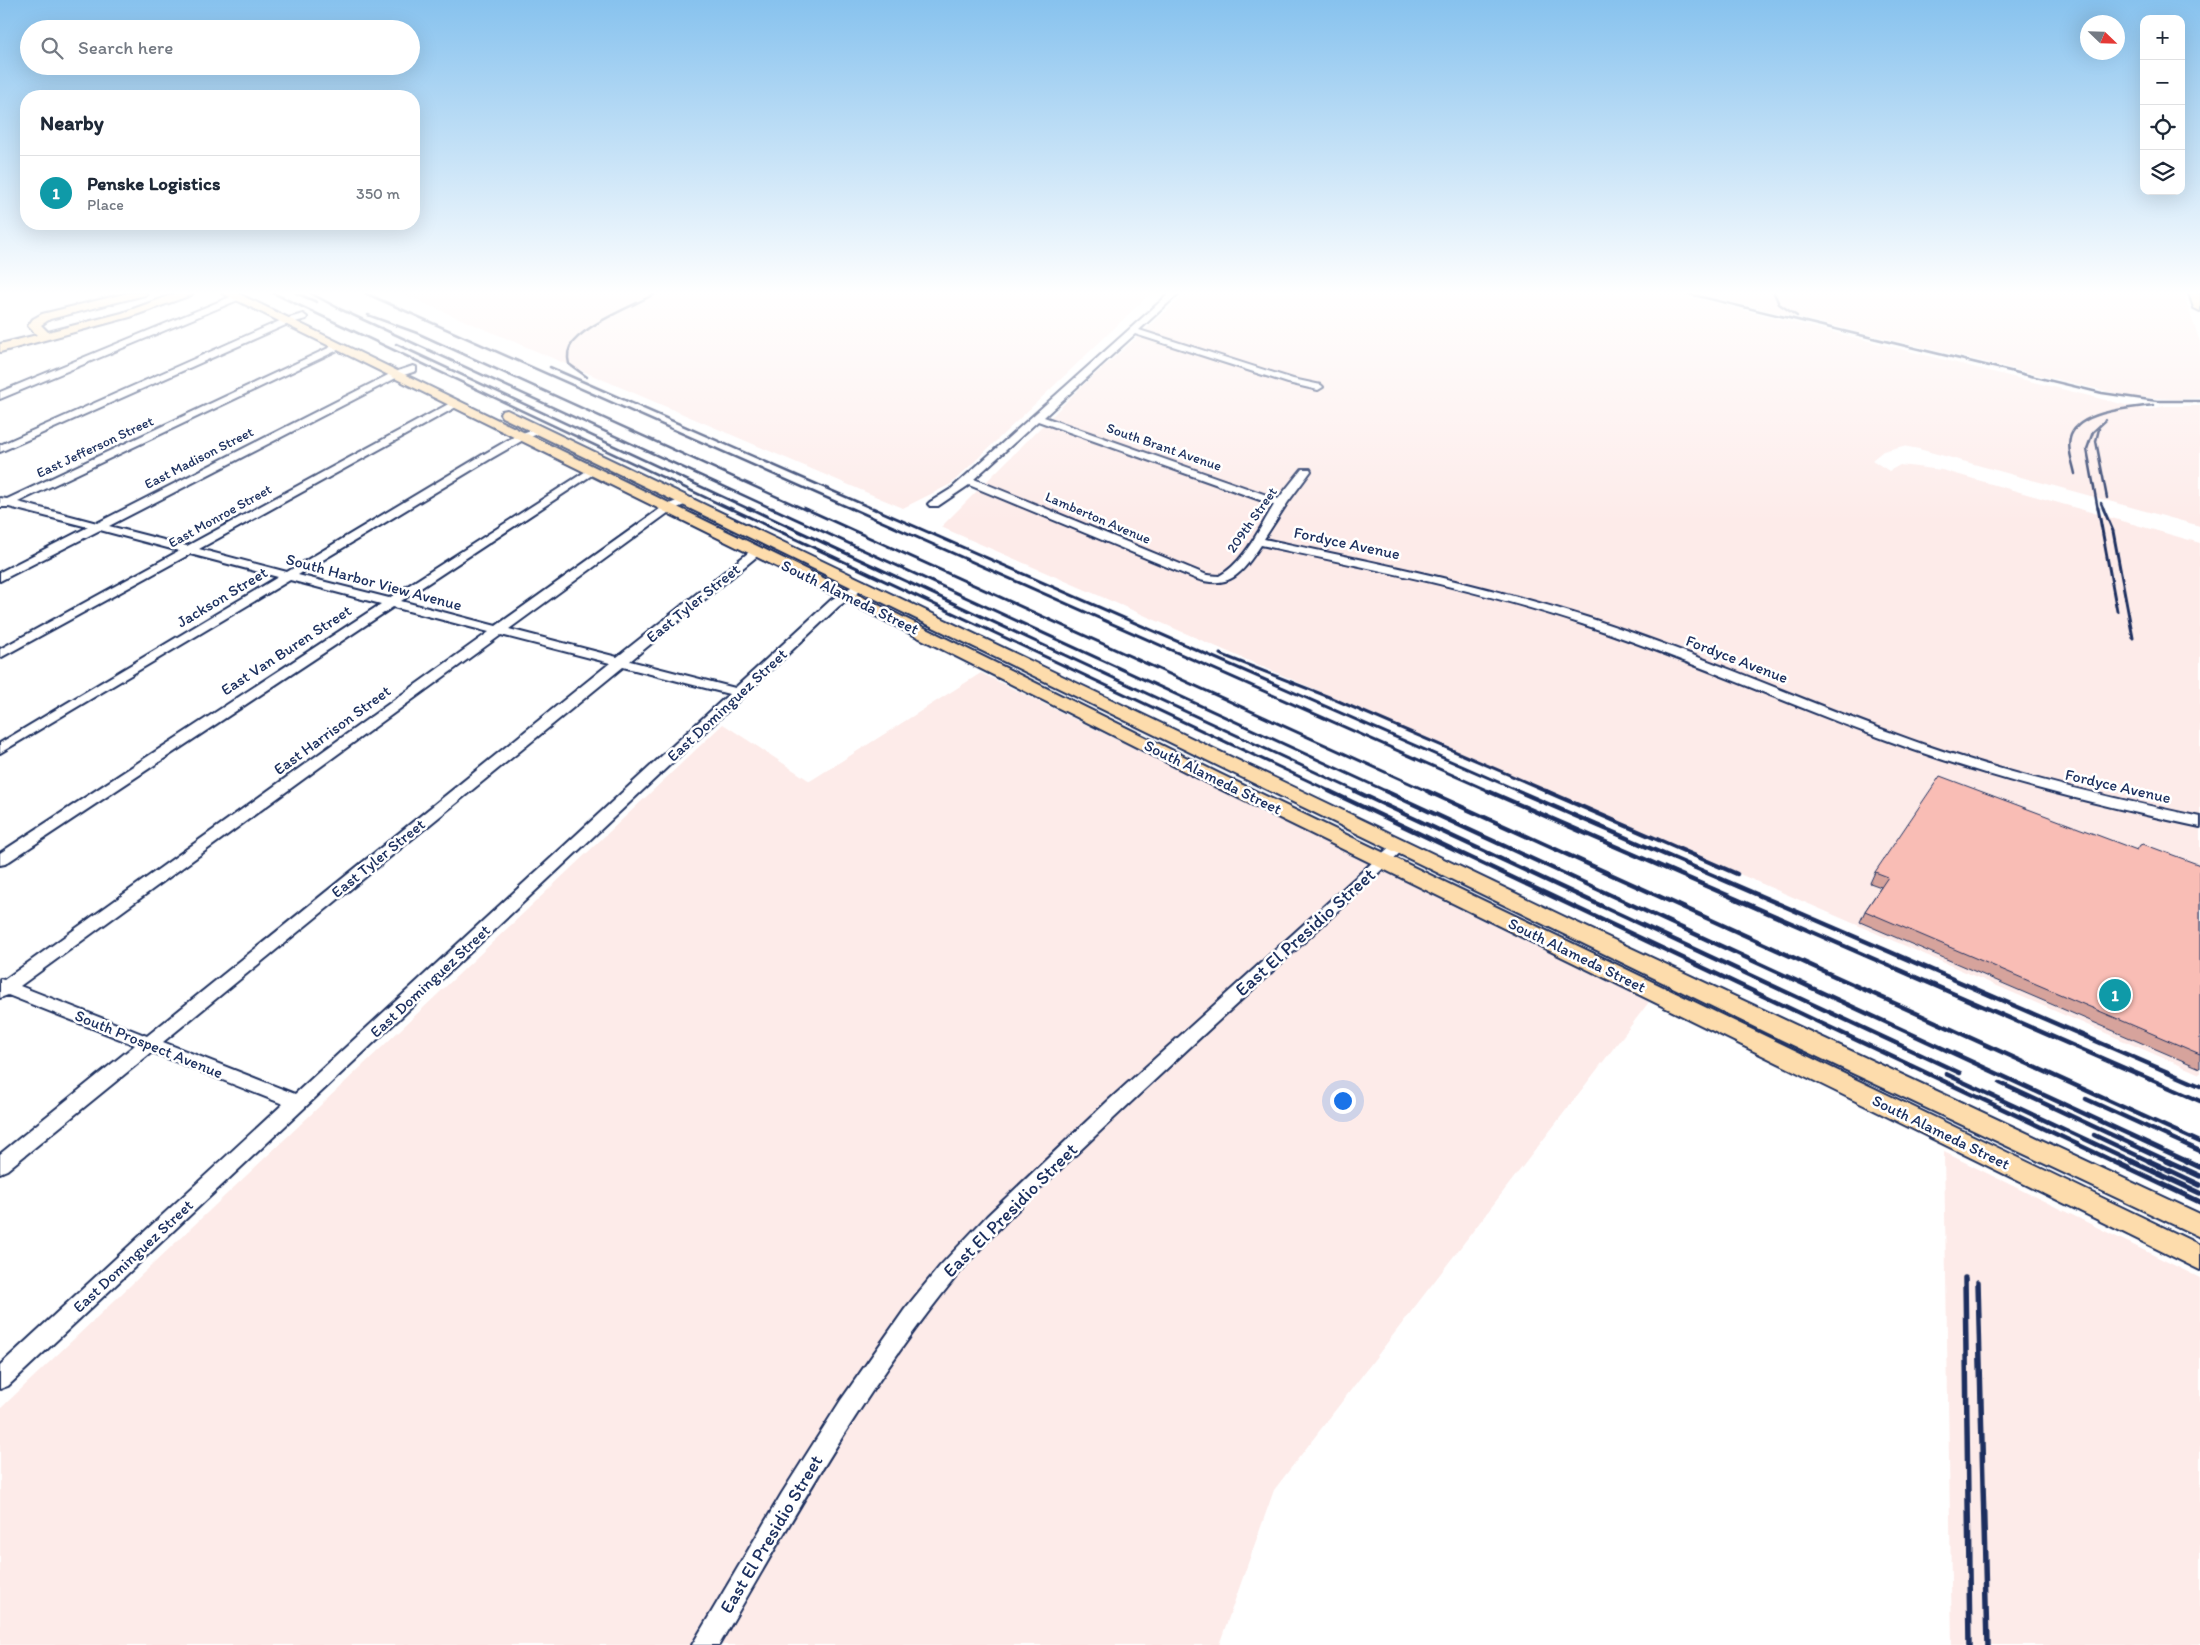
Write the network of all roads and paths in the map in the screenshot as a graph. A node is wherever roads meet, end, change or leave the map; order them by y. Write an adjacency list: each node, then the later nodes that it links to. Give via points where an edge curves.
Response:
1 (60, 370): 11 (street)
2 (178, 370): 16 (street)
3 (289, 370): 21 (street, East Jefferson Street)
4 (384, 370): 9 (main road, South Alameda Street)
5 (411, 370): 9 (street, East Madison Street)
6 (415, 370): 14 (main road, South Alameda Street)
7 (1091, 370): 13 (street)
8 (1256, 370): 10 (street)
9 (395, 375): 12 (main road, South Alameda Street); 25 (street, East Madison Street)
10 (1318, 386)
11 (0, 396)
12 (454, 404): 15 (main road, South Alameda Street); 27 (street, East Monroe Street)
13 (1038, 418): 19 (street); 23 (street, South Brant Avenue)
14 (540, 430): 15 (street, Jackson Street); 20 (main road, South Alameda Street)
15 (521, 437): 17 (main road, South Alameda Street); 29 (street, Jackson Street)
16 (0, 449)
17 (591, 471): 24 (main road, South Alameda Street); 34 (street, East Van Buren Street)
18 (1306, 471): 23 (street, 209th Street)
19 (967, 480): 22 (street); 31 (street, Lamberton Avenue, via 1185,570)
20 (688, 500): 24 (street, East Harrison Street); 32 (main road, South Alameda Street)
21 (3, 504): 25 (street, South Harbor View Avenue)
22 (934, 504)
23 (1281, 504): 26 (street, 209th Street)
24 (668, 508): 28 (main road, South Alameda Street); 35 (street, East Harrison Street)
25 (98, 527): 27 (street, South Harbor View Avenue); 30 (street, East Madison Street)
26 (1258, 541): 31 (street, 209th Street, via 1229,576); 42 (street, Fordyce Avenue, via 1440,581 1548,609 1966,764 2064,792)
27 (189, 550): 29 (street, South Harbor View Avenue); 36 (street, East Monroe Street)
28 (756, 551): 33 (main road, South Alameda Street); 37 (street, East Tyler Street)
29 (288, 576): 34 (street, South Harbor View Avenue); 39 (street, Jackson Street)
30 (0, 577)
31 (1218, 580)
32 (863, 586): 33 (street, East Dominguez Street); 40 (main road, South Alameda Street)
33 (846, 595): 38 (street, East Dominguez Street); 41 (main road, South Alameda Street)
34 (390, 603): 35 (street, South Harbor View Avenue); 44 (street, East Van Buren Street)
35 (498, 631): 37 (street, South Harbor View Avenue); 46 (street, East Harrison Street)
36 (0, 654)
37 (620, 662): 38 (street, South Harbor View Avenue); 47 (street, East Tyler Street)
38 (739, 693): 48 (street, East Dominguez Street)
39 (0, 749)
40 (1222, 761): 41 (main road); 43 (main road, South Alameda Street)
41 (1206, 774): 45 (main road, South Alameda Street)
42 (2200, 822)
43 (1400, 845): 45 (street, East El Presidio Street); 49 (main road, South Alameda Street)
44 (0, 860)
45 (1383, 861): 49 (main road, South Alameda Street); 54 (street, East El Presidio Street, via 1095,1125 966,1251 874,1367)
46 (2, 988): 47 (street, South Prospect Avenue)
47 (149, 1044): 48 (street, South Prospect Avenue); 50 (street, East Tyler Street)
48 (298, 1103): 53 (street, East Dominguez Street)
49 (1940, 1118): 51 (main road, South Alameda Street); 52 (main road, South Alameda Street)
50 (0, 1165)
51 (2200, 1226)
52 (2200, 1258)
53 (0, 1379)
54 (705, 1645)

